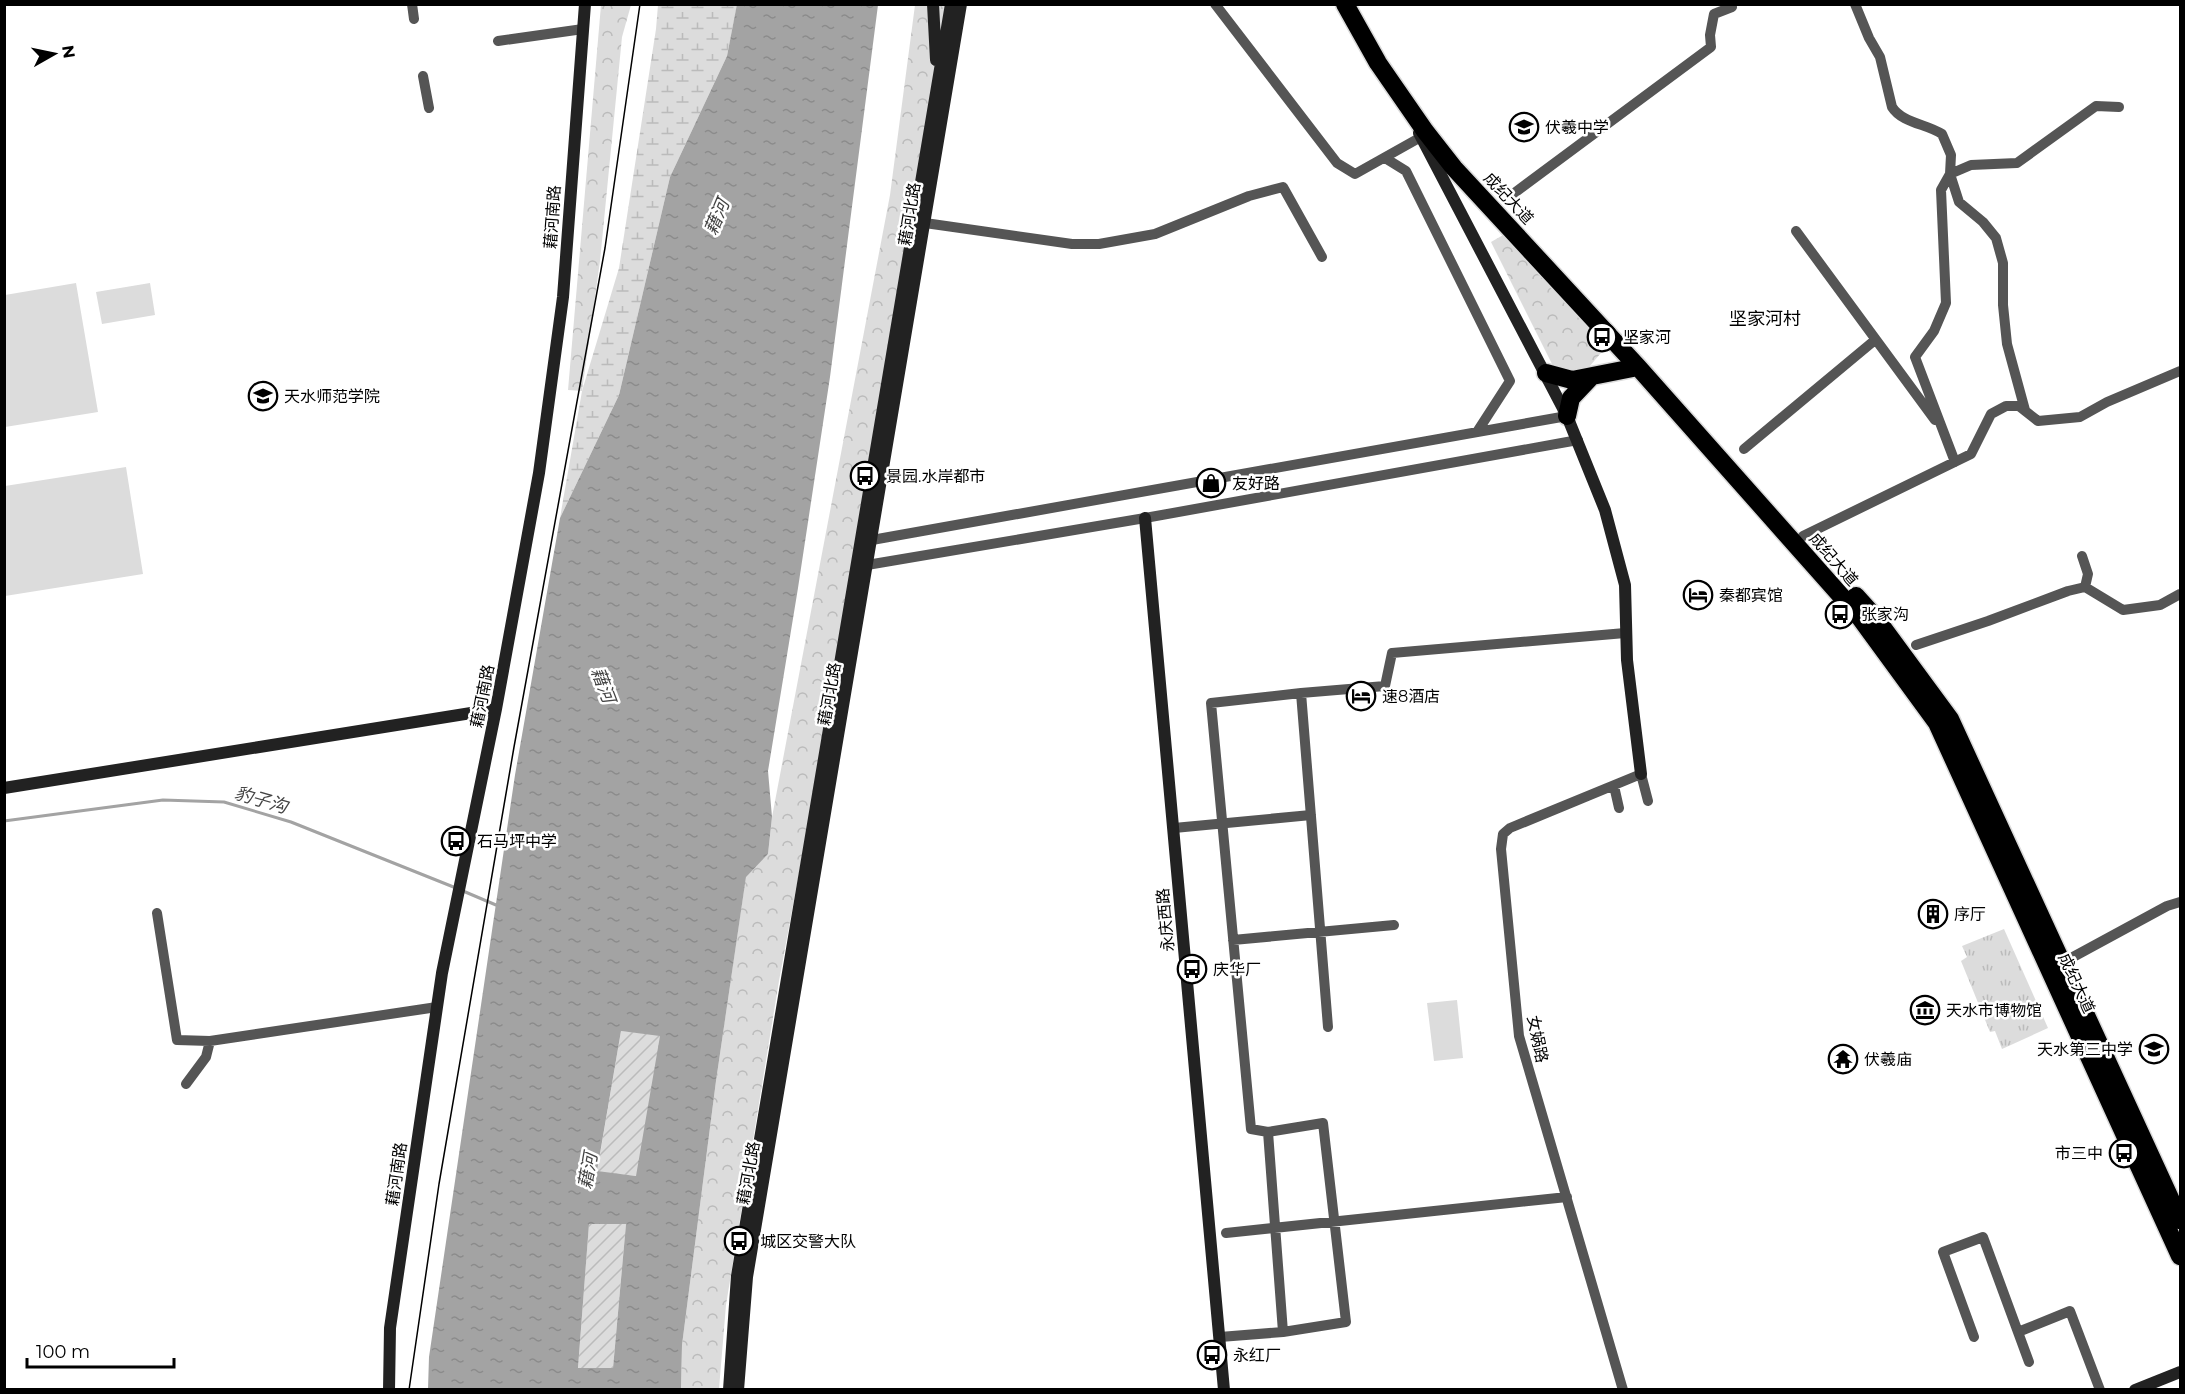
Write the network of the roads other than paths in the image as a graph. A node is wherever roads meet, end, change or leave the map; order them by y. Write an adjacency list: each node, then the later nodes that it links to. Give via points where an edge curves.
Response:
1 (412, 4): 12 (street)
2 (585, 4): 13 (main road, 藉河南路)
3 (933, 4): 18 (main road)
4 (944, 4): 14 (main road)
5 (951, 4): 14 (main road, 藉河北路)
6 (961, 4): 18 (main road, 藉河北路)
7 (1215, 4): 23 (street, via 1337,163 1355,174)
8 (1345, 4): 19 (highway, 成纪大道)
9 (1352, 4): 16 (highway, 成纪大道)
10 (1855, 4): 24 (street, via 1881,57 1892,107 1915,123 1942,134 1951,155)
11 (1732, 7): 25 (street, via 1714,14 1711,47)
12 (414, 19)
13 (584, 29): 15 (street); 51 (main road, 藉河南路, via 561,309 539,473)
14 (946, 32): 18 (main road, 藉河北路)
15 (498, 41)
16 (1383, 60): 19 (main road); 42 (highway, 成纪大道, via 1460,155)
17 (423, 76): 21 (street)
18 (943, 82): 26 (main road, 藉河北路)
19 (1396, 90): 22 (main road); 30 (highway, 成纪大道, via 1454,168)
20 (2119, 106): 24 (street, via 2096,106 2017,163 1971,165)
21 (429, 108)
22 (1421, 137): 23 (street); 32 (main road)
23 (1385, 158): 37 (street, via 1406,171 1510,381)
24 (1950, 174): 34 (street, via 1959,202 1996,238 2003,263 2007,344); 36 (street, via 1941,190 1946,303 1934,331 1915,357)
25 (1513, 194)
26 (920, 222): 28 (street, via 1072,244 1098,244 1155,234 1282,187); 43 (main road, 藉河北路); 84 (main road, 藉河北路, via 737,1276)
27 (1796, 231): 29 (street)
28 (1322, 257)
29 (1875, 340): 36 (street); 39 (street)
30 (1638, 367): 33 (highway); 76 (highway, 成纪大道, via 1858,615 1936,723)
31 (2181, 371): 34 (street, via 2080,417 2038,421)
32 (1546, 373): 33 (highway, via 1572,380); 35 (main road)
33 (1590, 378): 35 (highway, via 1571,398)
34 (2025, 410): 40 (street, via 2006,406 1991,414 1971,454)
35 (1567, 416): 37 (street); 38 (main road)
36 (1943, 431): 40 (street)
37 (1477, 432): 43 (street)
38 (1578, 440): 41 (street); 48 (main road, via 1605,510 1622,572)
39 (1744, 448)
40 (1955, 462): 42 (street)
41 (1145, 518): 45 (street); 59 (main road, 永庆西路)
42 (1803, 536): 72 (highway, 成纪大道, via 1875,617 1950,719)
43 (872, 540): 45 (main road, 藉河北路)
44 (2082, 556): 46 (street, via 2088,574)
45 (867, 565): 85 (main road, 藉河北路, via 747,1277)
46 (2085, 587): 47 (street, via 2123,610 2160,605); 49 (street)
47 (2181, 594)
48 (1625, 633): 50 (street, via 1392,653 1385,686); 52 (main road)
49 (1916, 645)
50 (1301, 693): 57 (street); 58 (street, via 1212,704)
51 (496, 709): 54 (main road); 66 (main road, 藉河南路)
52 (1641, 774): 53 (street, 女娲路); 55 (street)
53 (1614, 786): 56 (street); 71 (street, 女娲路, via 1510,828 1503,834 1501,849 1519,1036)
54 (4, 788)
55 (1648, 801)
56 (1619, 808)
57 (1311, 816): 58 (street); 63 (street)
58 (1223, 824): 59 (street); 64 (street)
59 (1174, 828): 79 (main road, 永庆西路)
60 (2181, 902): 65 (street)
61 (157, 913): 68 (street, via 177,1040)
62 (1394, 925): 63 (street)
63 (1320, 931): 64 (street); 67 (street)
64 (1233, 940): 70 (street, via 1251,1129)
65 (2073, 957)
66 (437, 1007): 68 (street); 83 (main road, 藉河南路, via 390,1328)
67 (1328, 1027)
68 (210, 1041): 69 (street, via 206,1057)
69 (186, 1084)
70 (1268, 1132): 73 (street, via 1323,1123); 74 (street)
71 (1567, 1197): 73 (street); 87 (street, 女娲路)
72 (2181, 1220)
73 (1334, 1222): 74 (street); 77 (street, via 1346,1322)
74 (1275, 1228): 75 (street); 77 (street)
75 (1226, 1233)
76 (2181, 1256)
77 (1283, 1332): 79 (street)
78 (2018, 1332): 80 (street, via 1983,1237 1943,1252); 81 (street); 88 (street, via 2070,1311)
79 (1220, 1337): 86 (main road, 永庆西路)
80 (1974, 1337)
81 (2028, 1362)
82 (2181, 1372): 89 (main road)
83 (389, 1389)
84 (729, 1389)
85 (738, 1389)
86 (1224, 1389)
87 (1623, 1389)
88 (2100, 1389)
89 (2135, 1389)

